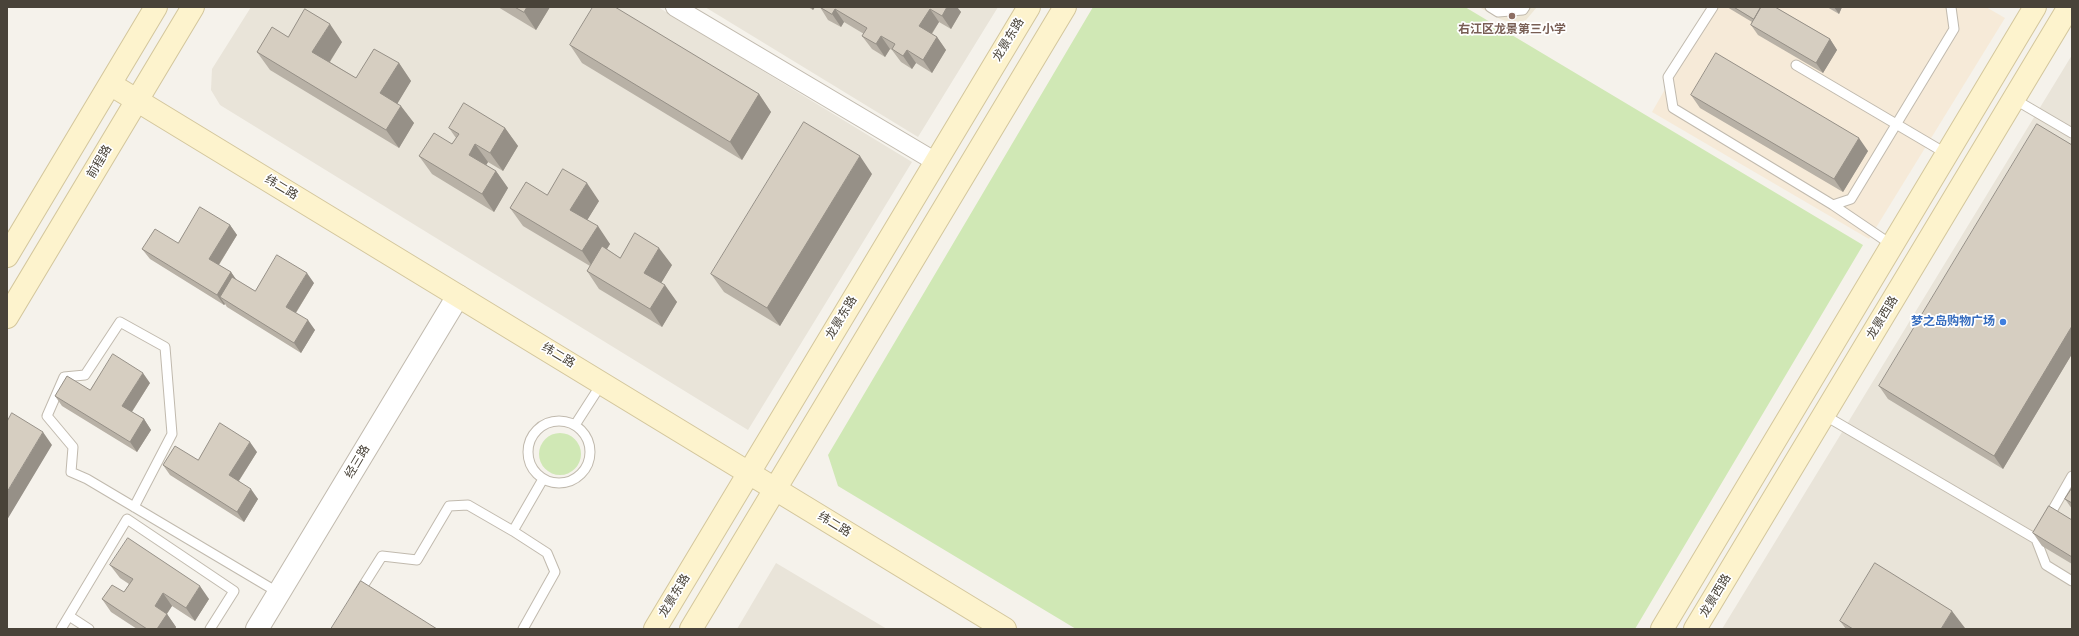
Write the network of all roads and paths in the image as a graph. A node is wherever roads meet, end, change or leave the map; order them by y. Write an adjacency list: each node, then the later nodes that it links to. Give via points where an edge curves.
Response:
1 (156, 7): 13 (main road)
2 (193, 7): 15 (main road, 前程路)
3 (675, 7): 19 (street)
4 (1029, 7): 19 (main road, 龙景东路)
5 (1065, 7): 31 (main road)
6 (1490, 7): 7 (lane, via 1498,12 1523,10)
7 (1525, 7)
8 (1713, 7): 20 (lane, via 1668,77 1673,108)
9 (1951, 7): 16 (lane, via 1954,29)
10 (2035, 7): 18 (main road)
11 (2070, 7): 14 (main road, 龙景西路)
12 (1796, 65): 16 (lane)
13 (110, 84): 15 (main road, 纬二路); 22 (main road)
14 (2014, 99): 17 (lane); 26 (main road, 龙景西路)
15 (137, 100): 23 (main road, 纬二路); 24 (main road, 前程路)
16 (1897, 124): 18 (lane); 20 (lane, via 1852,199)
17 (2072, 133)
18 (1947, 154): 21 (main road)
19 (936, 162): 28 (main road, 龙景东路)
20 (1833, 205): 21 (lane)
21 (1892, 245): 47 (main road)
22 (7, 256)
23 (458, 296): 25 (main road, 纬二路); 36 (street, 经三路)
24 (7, 317)
25 (602, 383): 27 (lane); 28 (main road, 纬二路)
26 (1824, 415): 34 (lane); 48 (main road, 龙景西路)
27 (575, 425): 30 (lane, via 582,431 590,447 590,457 584,472 571,482 554,483); 30 (lane, via 566,421 552,422 539,427 533,434 527,451 532,469)
28 (749, 473): 31 (main road, 纬二路); 44 (main road, 龙景东路)
29 (2072, 476): 34 (lane)
30 (543, 479): 33 (lane)
31 (775, 489): 45 (main road); 46 (main road, 纬二路)
32 (134, 507): 32 (lane, via 71,472 73,447 48,416 64,377 85,375 120,322 165,347 172,434); 36 (lane)
33 (513, 530): 37 (lane, via 468,505 449,506 417,560 382,556); 43 (lane, via 547,553 555,572)
34 (2036, 539): 35 (lane, via 2046,565)
35 (2072, 581)
36 (279, 593): 42 (street, 经三路)
37 (353, 603)
38 (69, 616): 39 (lane); 40 (lane); 41 (lane, via 126,519 234,590)
39 (61, 629)
40 (89, 629)
41 (210, 629)
42 (257, 629)
43 (523, 629)
44 (655, 629)
45 (691, 629)
46 (1005, 629)
47 (1662, 629)
48 (1696, 629)

